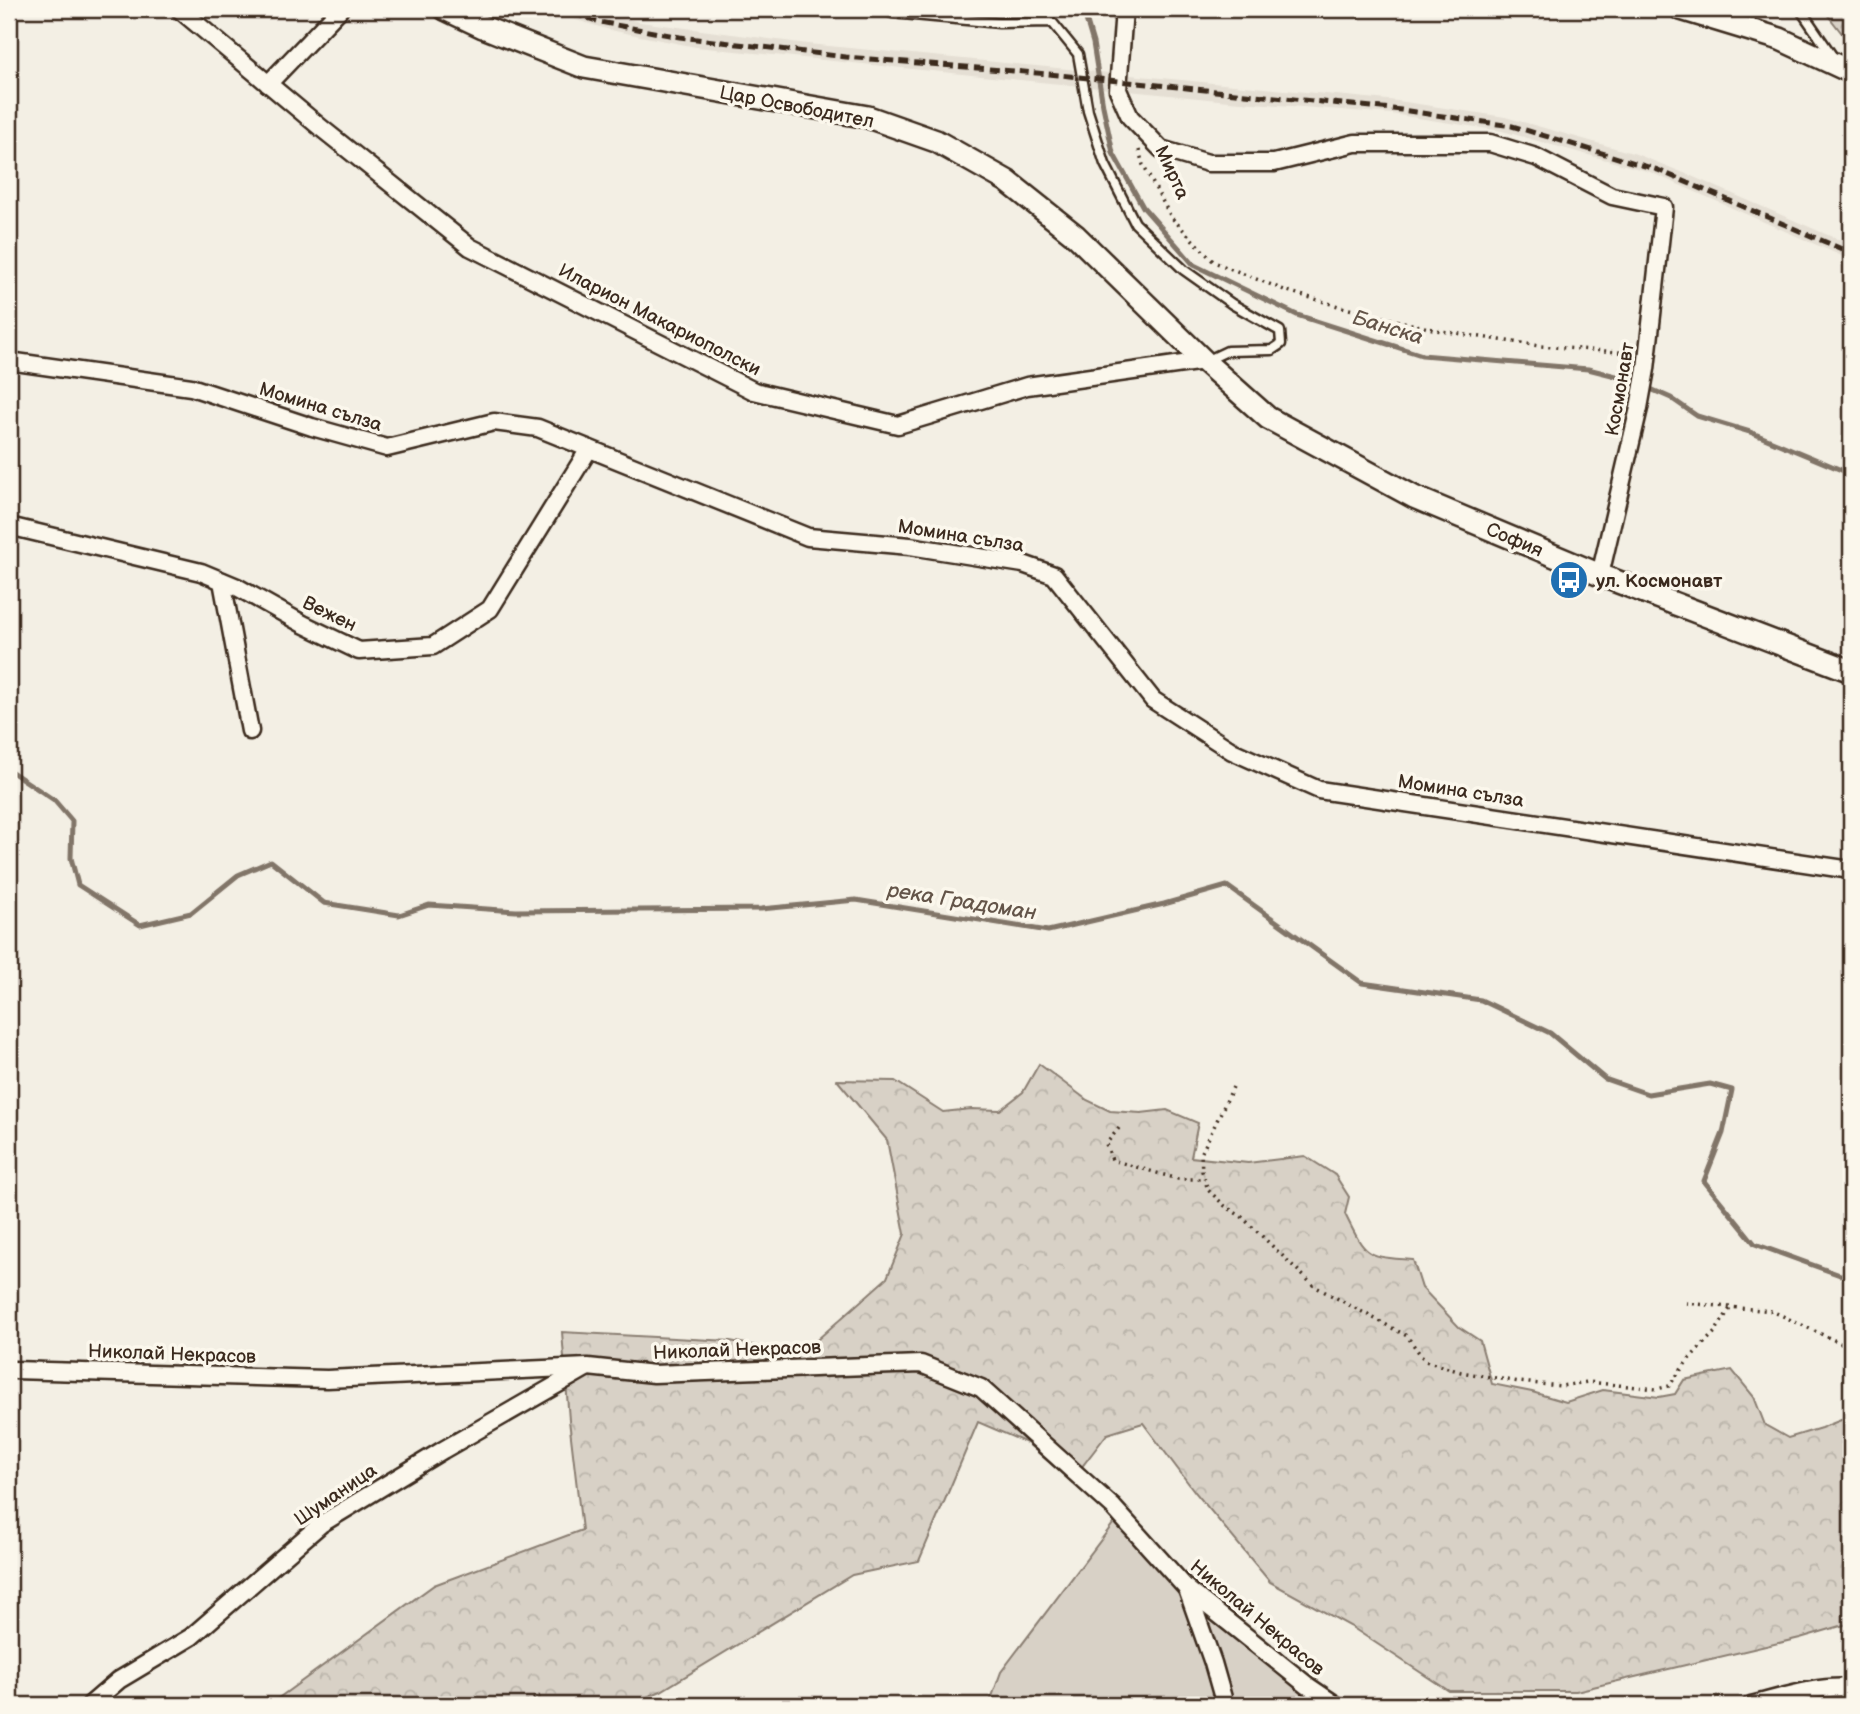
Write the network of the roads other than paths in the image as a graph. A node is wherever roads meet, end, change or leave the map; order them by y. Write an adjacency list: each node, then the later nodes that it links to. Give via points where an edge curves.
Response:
1 (178, 9): 9 (street, Иларион Макариополски)
2 (340, 9): 9 (street)
3 (445, 9): 12 (street, Цар Освободител, via 584,67 868,117 936,141 1007,181 1076,236)
4 (881, 9): 12 (lane, via 999,23 1052,22 1078,54 1088,111 1105,164 1135,223 1184,270 1280,331 1281,344 1272,350 1227,351)
5 (1124, 9): 10 (street, Мирта, via 1118,90 1130,117 1161,149 1208,163 1274,163 1355,143 1490,143 1536,157 1612,196)
6 (1681, 9): 8 (street, via 1780,39)
7 (1800, 9): 8 (lane)
8 (1845, 69)
9 (268, 84): 12 (street, Иларион Макариополски, via 470,247 754,391 898,425 1027,386)
10 (1664, 207): 15 (street, Космонавт, via 1647,362)
11 (9, 361): 13 (street, Момина сълза, via 191,387 387,448 494,422 538,428)
12 (1205, 361): 15 (street, София, via 1268,418 1365,471 1414,497)
13 (589, 449): 16 (street, Вежен, via 490,609 433,646 359,651); 19 (street, Момина сълза, via 808,537 910,546 1023,564 1054,575 1153,700 1232,751 1318,790)
14 (9, 526): 16 (street, Вежен)
15 (1600, 575): 17 (street, София)
16 (222, 581): 18 (street)
17 (1851, 671)
18 (250, 731)
19 (1851, 870)
20 (588, 1367): 21 (street, Николай Некрасов, via 327,1379); 22 (street, Николай Некрасов, via 654,1374 920,1364 981,1388 1113,1507); 24 (street, Шуманица, via 321,1524 191,1637 119,1680)
21 (13, 1370)
22 (1187, 1589): 25 (street); 26 (street, Николай Некрасов)
23 (1851, 1688): 27 (street, via 1794,1693)
24 (90, 1705)
25 (1225, 1705)
26 (1336, 1705)
27 (1751, 1705)

